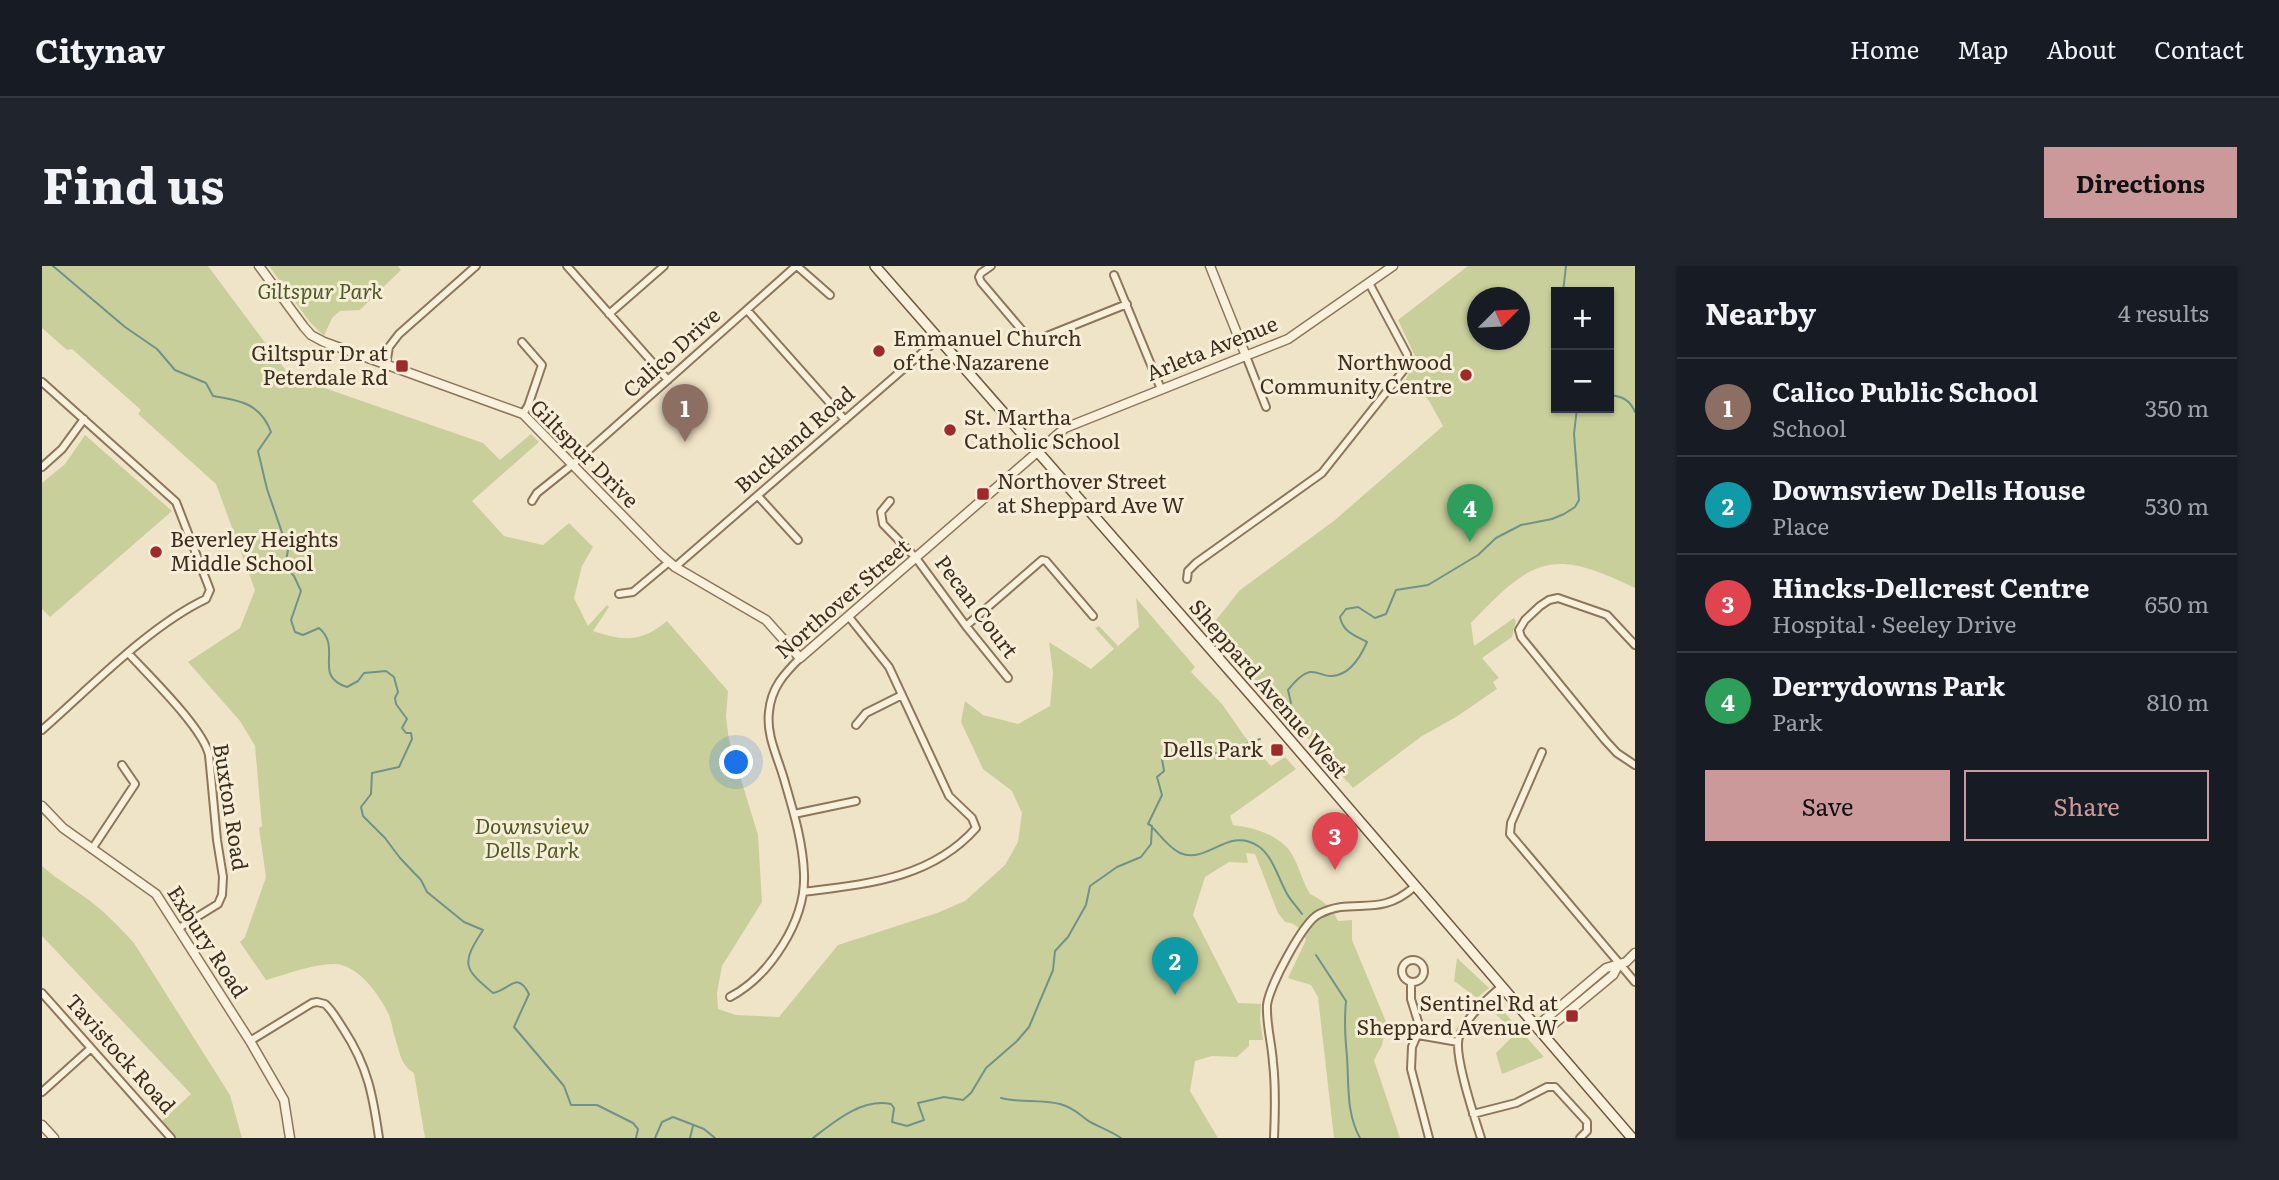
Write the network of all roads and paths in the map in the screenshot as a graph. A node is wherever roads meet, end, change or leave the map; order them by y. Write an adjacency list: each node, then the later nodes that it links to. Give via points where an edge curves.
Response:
1 (259, 266): 19 (street, Giltspur Drive, via 312,335)
2 (476, 266): 19 (street, via 399,334 389,347)
3 (567, 266): 15 (street)
4 (664, 266): 15 (street)
5 (796, 266): 12 (street); 14 (street, Calico Drive)
6 (875, 266): 16 (main road, Sheppard Avenue West)
7 (991, 266): 13 (street, via 981,273 981,282 1032,342)
8 (1210, 266): 18 (street)
9 (1393, 266): 11 (street, Arleta Avenue)
10 (1114, 275): 13 (street)
11 (1369, 283): 18 (street, Arleta Avenue, via 1302,331); 36 (street, via 1407,354 1404,371 1322,473 1196,564)
12 (830, 295)
13 (1127, 304): 22 (street)
14 (747, 310): 20 (street, Calico Drive); 26 (street)
15 (609, 314): 20 (street)
16 (938, 339): 26 (street, Buckland Road); 27 (main road, Sheppard Avenue West)
17 (522, 342): 24 (street, via 542,365)
18 (1246, 356): 22 (street, Arleta Avenue); 23 (street)
19 (386, 365): 24 (street, Giltspur Drive)
20 (668, 380): 28 (street, Calico Drive)
21 (42, 382): 25 (street)
22 (1161, 388): 27 (street, Arleta Avenue, via 1065,428)
23 (1266, 407)
24 (523, 414): 28 (street, Giltspur Drive)
25 (84, 419): 29 (street); 42 (street, via 176,502 210,590 206,599)
26 (845, 420): 30 (street, Buckland Road)
27 (1037, 452): 34 (street, Northover Street); 55 (main road, Sheppard Avenue West)
28 (572, 465): 31 (street, Calico Drive); 35 (street, Giltspur Drive)
29 (42, 467)
30 (758, 496): 33 (street); 35 (street, Buckland Road)
31 (532, 501)
32 (890, 501): 34 (street, Pecan Court, via 881,512 882,521)
33 (798, 540)
34 (916, 558): 39 (street, Northover Street); 40 (street, Pecan Court)
35 (672, 565): 37 (street, Buckland Road, via 634,592); 43 (street, Giltspur Drive, via 766,620)
36 (1186, 579)
37 (619, 594)
38 (1093, 616): 40 (street, via 1042,561)
39 (849, 617): 43 (street, Northover Street); 45 (street, via 889,667)
40 (966, 626): 44 (street, Pecan Court)
41 (1635, 646): 50 (street, via 1607,615 1562,598 1540,606 1519,630 1616,753)
42 (129, 654): 47 (street); 57 (street, Buxton Road, via 197,731 209,755 222,895 218,904)
43 (800, 658): 53 (street, Northover Street, via 777,683 768,714)
44 (1008, 678)
45 (902, 695): 46 (street, via 866,713); 56 (street, via 949,796 976,828 925,867 864,884)
46 (856, 725)
47 (42, 730)
48 (1542, 752): 59 (street, via 1510,834)
49 (122, 765): 54 (street, via 135,784)
50 (1635, 765)
51 (856, 801): 53 (street)
52 (42, 806): 54 (street, Exbury Road)
53 (794, 814): 56 (street, Northover Street)
54 (92, 849): 57 (street, Exbury Road, via 151,889)
55 (1414, 887): 62 (main road, Sheppard Avenue West); 77 (street, via 1386,904 1326,911 1313,917 1300,933 1268,1002 1275,1081)
56 (803, 892): 64 (street, Northover Street, via 778,954 753,982)
57 (179, 928): 67 (street, Exbury Road)
58 (1635, 953): 59 (street)
59 (1619, 964): 61 (street); 65 (street, via 1606,968)
60 (1411, 982): 66 (street)
61 (1635, 982)
62 (1501, 987): 65 (main road, Sheppard Avenue West); 68 (street, via 1469,1019)
63 (42, 993): 69 (street, Tavistock Road)
64 (730, 997)
65 (1540, 1029): 81 (main road, Sheppard Avenue West)
66 (1418, 1035): 68 (street); 78 (street, via 1411,1069)
67 (250, 1041): 75 (street, Exbury Road, via 284,1100); 76 (street, via 312,1003 325,1004 366,1071)
68 (1458, 1042): 71 (street)
69 (91, 1048): 70 (street); 74 (street, Tavistock Road)
70 (42, 1092)
71 (1472, 1114): 79 (street); 80 (street, via 1555,1087 1587,1122 1587,1131)
72 (42, 1125): 73 (street)
73 (54, 1138)
74 (171, 1138)
75 (290, 1138)
76 (379, 1138)
77 (1274, 1138)
78 (1429, 1138)
79 (1481, 1138)
80 (1580, 1138)
81 (1632, 1138)

